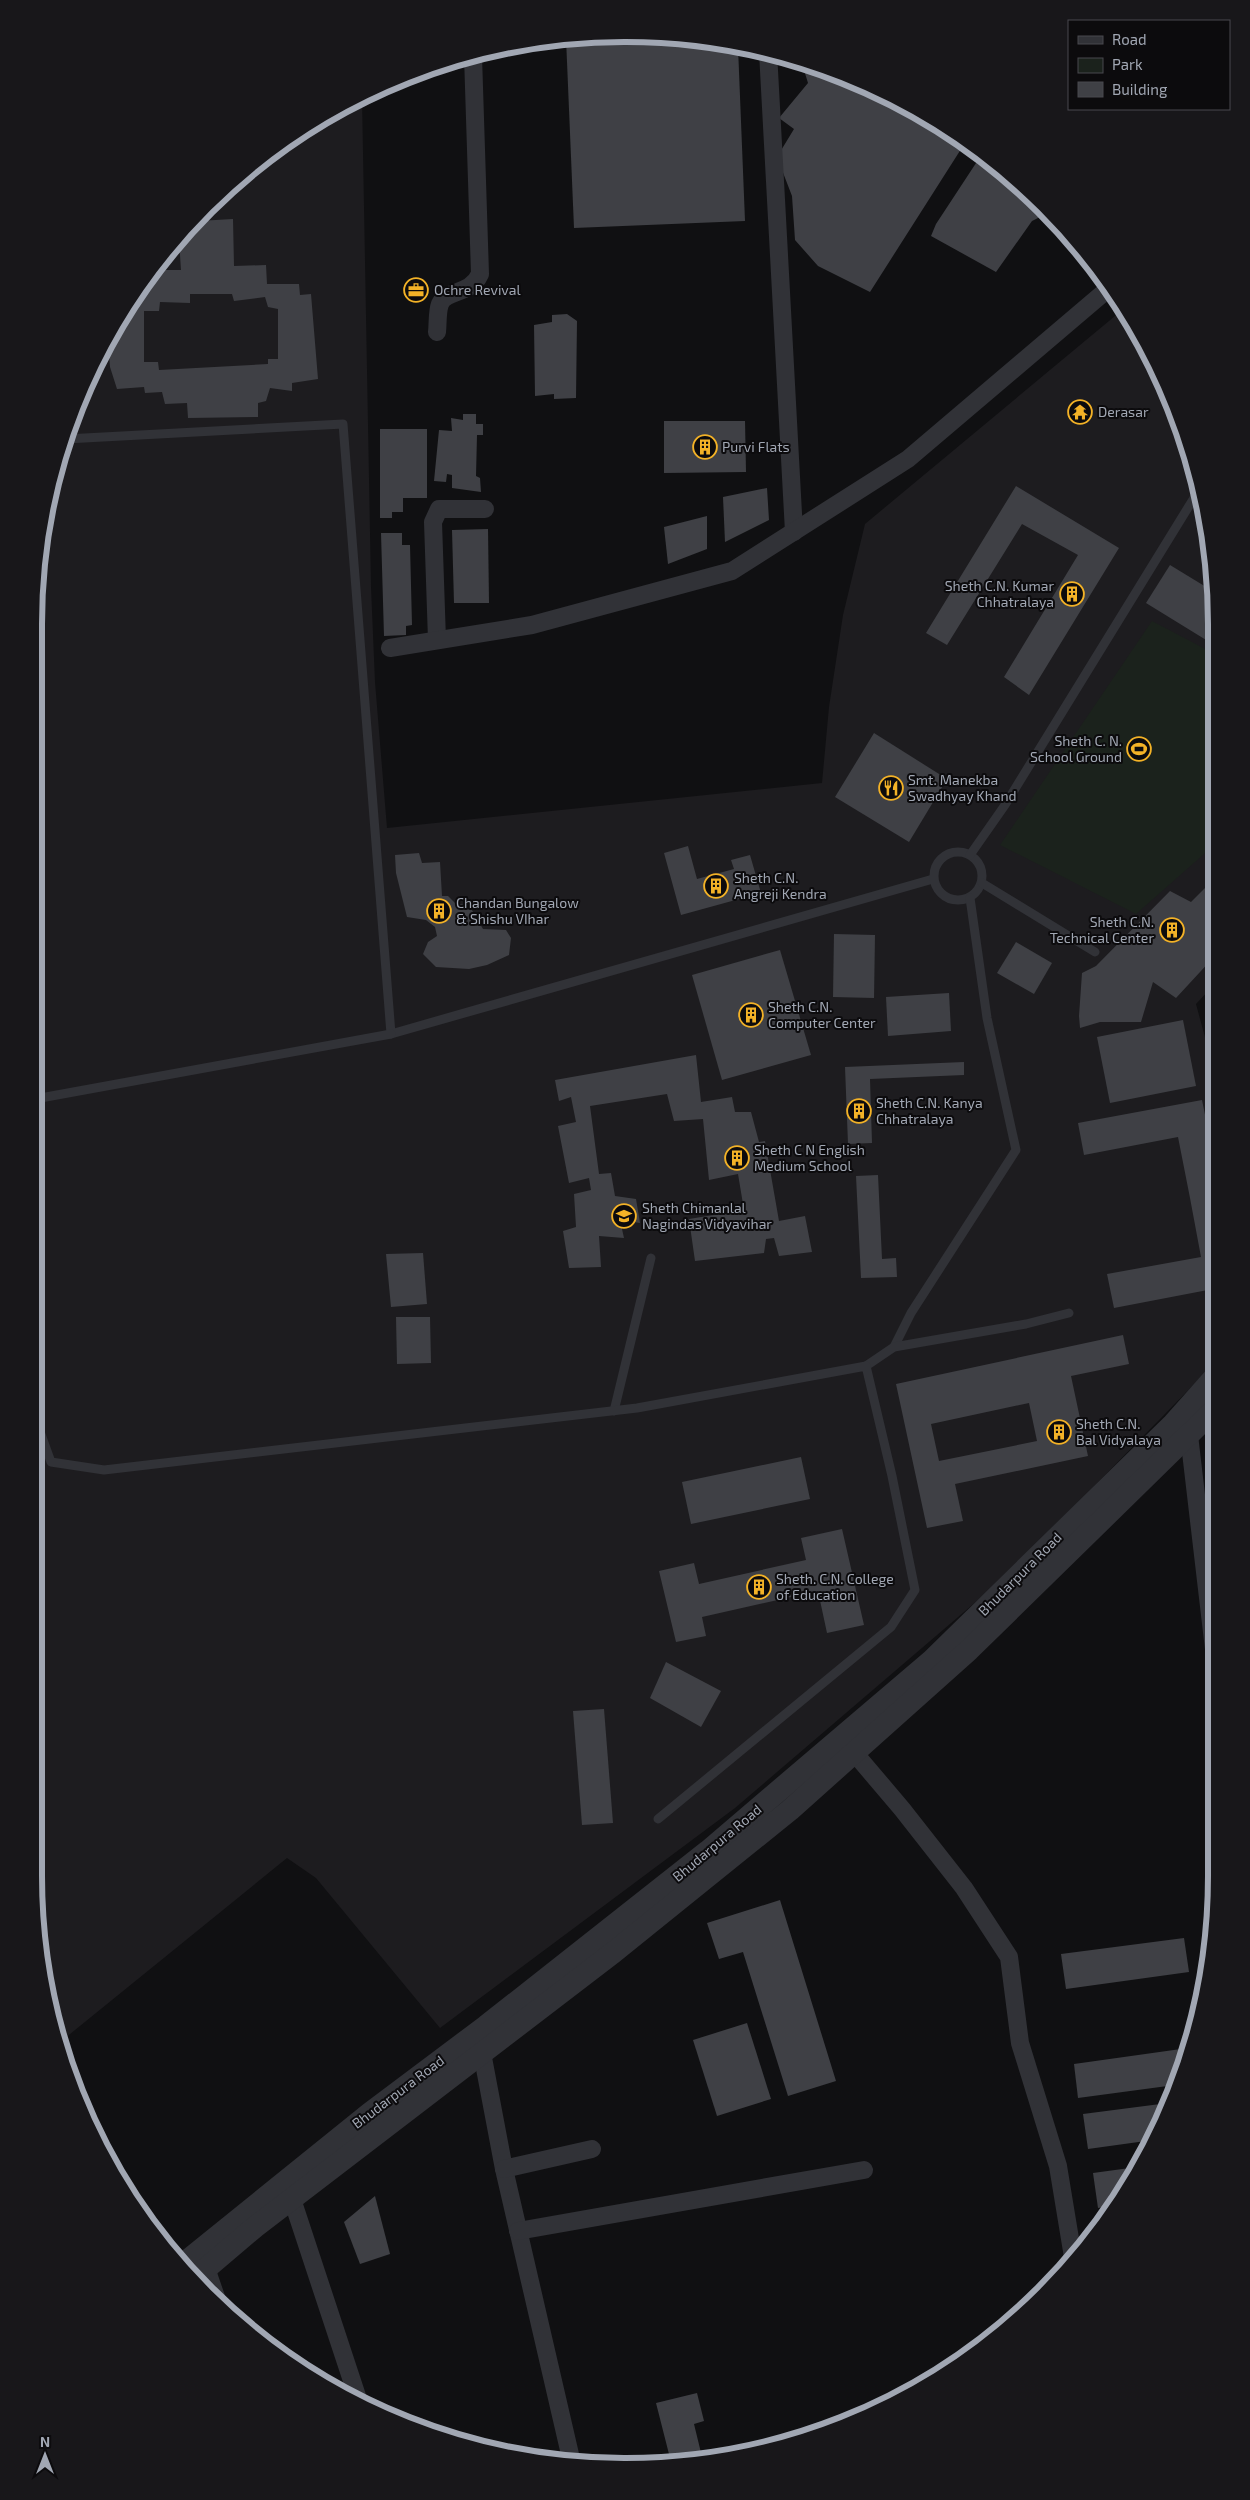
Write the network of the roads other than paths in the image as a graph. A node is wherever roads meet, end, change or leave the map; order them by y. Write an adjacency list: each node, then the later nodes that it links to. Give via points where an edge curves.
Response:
1 (768, 60): 8 (street)
2 (473, 62): 4 (street, via 480,274 471,287 442,300)
3 (1103, 293): 8 (street, via 908,459)
4 (437, 332)
5 (73, 439): 16 (lane, via 343,424)
6 (1193, 498): 11 (lane, via 1010,796)
7 (485, 509): 9 (street, via 440,509 433,522)
8 (794, 532): 9 (street, via 732,571 532,625)
9 (437, 640): 10 (street)
10 (390, 648)
11 (970, 854): 12 (lane, via 946,854 934,869); 13 (lane, via 980,864)
12 (933, 879): 14 (lane, via 942,895 951,900); 16 (lane)
13 (982, 883): 14 (lane); 15 (lane)
14 (970, 898): 20 (lane, via 987,1018 1016,1150 911,1312)
15 (1095, 952)
16 (392, 1034): 17 (lane)
17 (42, 1098)
18 (651, 1258): 23 (lane)
19 (1069, 1313): 20 (lane, via 1026,1324)
20 (894, 1347): 21 (lane)
21 (866, 1366): 23 (lane); 29 (lane, via 915,1590 892,1627)
22 (1208, 1388): 25 (street, Bhudarpura Road)
23 (614, 1411): 26 (lane, via 104,1470 52,1462)
24 (1208, 1413): 25 (street, Bhudarpura Road)
25 (1184, 1426): 27 (street); 28 (street, Bhudarpura Road, via 1032,1575 969,1650)
26 (42, 1436)
27 (1208, 1600)
28 (848, 1745): 30 (street, Bhudarpura Road, via 790,1810 714,1872 606,1958); 36 (street, via 964,1888 1009,1957 1020,2043 1058,2166)
29 (658, 1819)
30 (480, 2042): 32 (street); 34 (street, Bhudarpura Road)
31 (592, 2149): 32 (street)
32 (504, 2169): 35 (street)
33 (864, 2170): 35 (street)
34 (287, 2191): 37 (street, Bhudarpura Road); 38 (street, Bhudarpura Road); 39 (street)
35 (518, 2231): 40 (street)
36 (1072, 2249)
37 (188, 2260)
38 (201, 2273)
39 (355, 2390)
40 (570, 2455)

